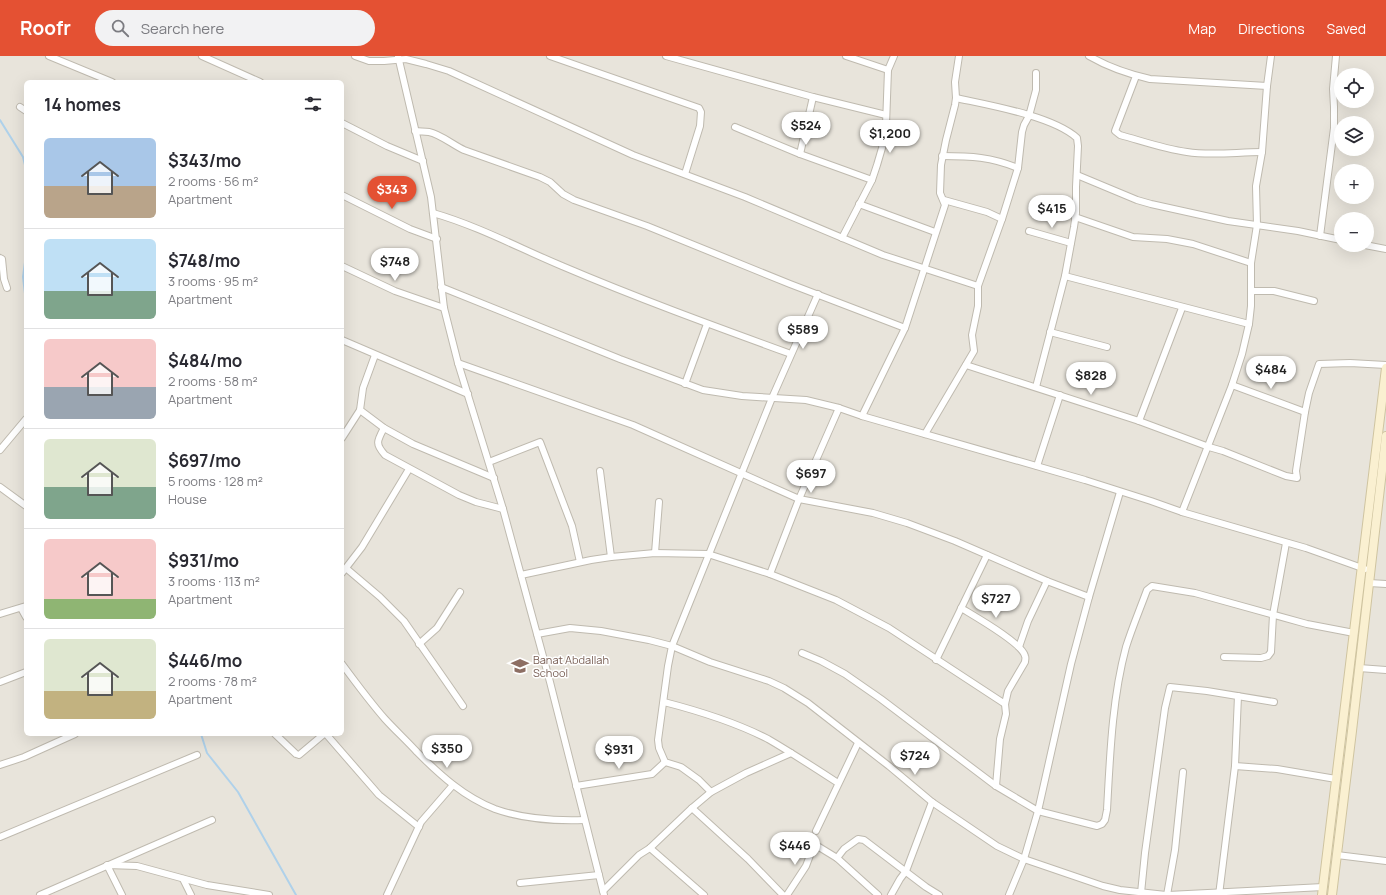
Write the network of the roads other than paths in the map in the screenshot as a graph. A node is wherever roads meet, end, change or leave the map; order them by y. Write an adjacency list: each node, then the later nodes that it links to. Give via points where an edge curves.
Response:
1 (49, 56): 16 (street)
2 (202, 56): 17 (street)
3 (355, 56): 12 (street, via 369,61 384,62)
4 (550, 56): 33 (street, via 699,108 700,121)
5 (666, 56): 19 (street)
6 (846, 56): 13 (street)
7 (894, 56): 13 (street)
8 (959, 56): 20 (street, via 955,82)
9 (1089, 56): 15 (street)
10 (1272, 56): 18 (street)
11 (1336, 56): 45 (street, via 1333,89 1334,128)
12 (398, 58): 27 (street); 33 (street, via 449,71 611,145)
13 (888, 70): 23 (street)
14 (1036, 73): 24 (street, via 1036,90)
15 (1136, 76): 18 (street); 28 (street, via 1115,131 1120,135 1188,152)
16 (107, 80)
17 (256, 80)
18 (1267, 86): 28 (street)
19 (813, 97): 23 (street); 29 (street)
20 (956, 98): 24 (street); 30 (street)
21 (20, 107): 22 (street)
22 (24, 110)
23 (886, 115): 35 (street, via 882,148)
24 (1029, 116): 32 (street, via 1022,132); 34 (street, via 1056,125 1077,138)
25 (344, 124): 31 (street)
26 (735, 127): 29 (street)
27 (416, 131): 31 (street); 61 (street, via 429,132 464,150 540,177 574,200)
28 (1262, 152): 42 (street, via 1256,186)
29 (800, 154): 35 (street)
30 (942, 156): 32 (street, via 995,159); 37 (street, via 940,193)
31 (423, 161): 39 (street)
32 (1018, 168): 41 (street)
33 (685, 174): 46 (street)
34 (1077, 175): 40 (street); 42 (street, via 1151,204)
35 (872, 180): 38 (street)
36 (344, 196): 47 (street, via 410,229)
37 (944, 200): 41 (street); 43 (street, via 945,206)
38 (859, 204): 43 (street); 46 (street)
39 (433, 213): 47 (street); 65 (street, via 466,224 561,266)
40 (1075, 217): 49 (street); 53 (street, via 1133,237 1188,243)
41 (1002, 219): 57 (street)
42 (1257, 225): 45 (street); 53 (street)
43 (935, 232): 55 (street)
44 (1028, 232): 49 (street)
45 (1320, 236): 48 (street)
46 (842, 238): 55 (street)
47 (437, 239): 58 (street)
48 (1334, 239)
49 (1071, 243): 56 (street)
50 (1374, 247): 51 (street)
51 (1386, 249)
52 (0, 258): 59 (street)
53 (1251, 263): 60 (street)
54 (344, 267): 63 (street, via 394,292)
55 (925, 269): 57 (street); 67 (street)
56 (1065, 276): 64 (street); 68 (street)
57 (978, 286): 74 (street, via 978,306 972,335 974,351)
58 (441, 287): 63 (street); 76 (street)
59 (7, 288)
60 (1251, 291): 62 (street, via 1274,291); 66 (street)
61 (818, 294): 67 (street); 71 (street)
62 (1314, 301)
63 (444, 308): 73 (street)
64 (1182, 308): 66 (street); 86 (street)
65 (708, 324): 71 (street); 76 (street)
66 (1249, 324): 77 (street)
67 (905, 328): 85 (street)
68 (1050, 332): 70 (street); 78 (street)
69 (344, 341): 72 (street)
70 (1107, 347)
71 (791, 354): 81 (street)
72 (375, 355): 79 (street); 83 (street, via 363,388)
73 (458, 362): 79 (street); 99 (street, via 633,425)
74 (966, 365): 78 (street); 89 (street)
75 (1386, 366): 84 (street, via 1319,364); 114 (street)
76 (685, 384): 81 (street, via 723,394)
77 (1232, 385): 84 (street); 92 (street)
78 (1036, 387): 80 (street)
79 (468, 394): 95 (street)
80 (1060, 395): 86 (street); 96 (street)
81 (772, 398): 82 (street, via 806,400); 99 (street)
82 (839, 408): 85 (street); 103 (street)
83 (360, 410): 88 (street); 90 (street)
84 (1305, 412): 92 (street, via 1297,478)
85 (862, 416): 89 (street)
86 (1140, 421): 92 (street)
87 (24, 426): 93 (street)
88 (384, 428): 97 (street, via 378,439 379,448 385,455); 100 (street, via 413,444)
89 (925, 434): 96 (street)
90 (344, 435)
91 (1386, 436): 94 (street)
92 (1209, 447): 107 (street)
93 (0, 450)
94 (1385, 456): 116 (street)
95 (489, 462): 100 (street); 113 (street, via 540,442 572,526)
96 (1037, 466): 102 (street)
97 (409, 469): 106 (street, via 465,497); 115 (street, via 362,547)
98 (600, 471): 112 (street)
99 (741, 474): 103 (street); 110 (street)
100 (494, 478): 106 (street)
101 (0, 487): 105 (street)
102 (1120, 492): 107 (street); 123 (street)
103 (799, 499): 111 (street, via 889,517); 117 (street)
104 (659, 502): 109 (street)
105 (24, 505)
106 (503, 509): 118 (street)
107 (1182, 512): 108 (street)
108 (1286, 542): 114 (street); 127 (street)
109 (655, 553): 110 (street); 112 (street)
110 (708, 554): 117 (street); 131 (street)
111 (987, 555): 119 (street); 125 (street)
112 (611, 557): 113 (street)
113 (580, 562): 118 (street)
114 (1362, 568): 116 (street); 128 (street)
115 (344, 571): 130 (street, via 380,597 404,621)
116 (1371, 571): 120 (street)
117 (770, 574): 135 (street, via 810,588 853,608)
118 (521, 575): 129 (street)
119 (1048, 581): 123 (street); 132 (street, via 1028,621)
120 (1369, 583): 121 (street); 137 (street)
121 (1386, 584)
122 (460, 592): 130 (street, via 437,628)
123 (1089, 597): 165 (street)
124 (24, 607): 126 (street)
125 (962, 608): 132 (street); 135 (street)
126 (0, 614)
127 (1273, 615): 128 (street); 134 (street, via 1272,646 1268,656); 165 (street, via 1195,593 1150,587 1136,618 1121,672 1105,820 1097,826)
128 (1354, 633): 157 (street)
129 (537, 634): 131 (street, via 570,628 601,631); 160 (street)
130 (419, 644): 145 (street)
131 (672, 646): 142 (street); 150 (street, via 784,688 808,703)
132 (1019, 647): 144 (street, via 1026,657 1025,662 1008,691)
133 (802, 653): 161 (street, via 845,674)
134 (1224, 656)
135 (936, 660): 144 (street)
136 (344, 667): 159 (street, via 385,719)
137 (1359, 668): 138 (street); 172 (street)
138 (1386, 670)
139 (24, 673): 140 (street)
140 (0, 682)
141 (1238, 696): 143 (street); 155 (street); 184 (street, via 1170,687)
142 (664, 702): 151 (street, via 704,712 739,726); 153 (street, via 658,740)
143 (1274, 702)
144 (1005, 704): 161 (street, via 1006,714 1000,739)
145 (463, 706)
146 (71, 736): 154 (street)
147 (277, 736): 148 (street, via 299,755)
148 (323, 736)
149 (327, 736): 168 (street, via 379,795)
150 (858, 743): 158 (street); 163 (street)
151 (791, 753): 158 (street); 162 (street)
152 (197, 755): 170 (street)
153 (665, 762): 160 (street, via 649,775); 162 (street, via 681,767)
154 (0, 765)
155 (1235, 766): 157 (street, via 1277,769); 185 (street)
156 (1183, 772): 198 (street)
157 (1336, 779): 181 (street)
158 (838, 784): 169 (street)
159 (453, 785): 167 (street, via 494,809 515,815 559,821); 168 (street)
160 (576, 786): 167 (street)
161 (996, 786): 165 (street)
162 (712, 792): 164 (street)
163 (932, 802): 174 (street, via 997,846); 177 (street)
164 (692, 808): 171 (street); 192 (street)
165 (1038, 811): 174 (street)
166 (212, 820): 176 (street)
167 (584, 820): 178 (street)
168 (419, 827): 190 (street)
169 (816, 831)
170 (0, 837)
171 (650, 848): 183 (street, via 639,855); 191 (street)
172 (1337, 856): 175 (street); 199 (street)
173 (837, 858): 177 (street, via 858,839 864,840); 193 (street, via 824,849 815,847); 194 (street)
174 (1024, 859): 184 (street, via 1103,886); 197 (street)
175 (1386, 861)
176 (107, 865): 179 (street, via 137,866); 182 (street); 187 (street)
177 (906, 871): 195 (street); 196 (street)
178 (599, 875): 180 (street); 183 (street)
179 (183, 879): 188 (street); 189 (street)
180 (520, 883)
181 (1322, 891): 185 (street)
182 (50, 893): 186 (street)
183 (604, 893)
184 (1141, 893): 198 (street)
185 (1219, 893): 198 (street)
186 (40, 895)
187 (122, 895)
188 (191, 895)
189 (269, 895)
190 (387, 895)
191 (704, 895)
192 (783, 895)
193 (787, 895)
194 (878, 895)
195 (891, 895)
196 (939, 895)
197 (1009, 895)
198 (1167, 895)
199 (1332, 895)

